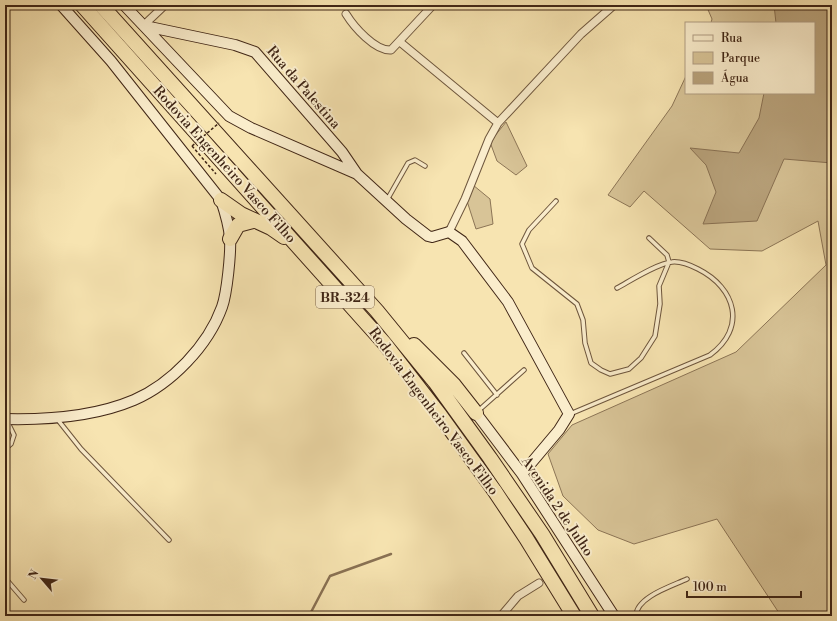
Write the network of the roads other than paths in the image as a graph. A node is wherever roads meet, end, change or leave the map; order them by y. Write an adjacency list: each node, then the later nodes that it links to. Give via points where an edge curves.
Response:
1 (61, 5): 17 (main road, via 111,61)
2 (82, 5): 12 (highway, Rodovia Engenheiro Vasco Filho / BR-324)
3 (101, 5): 28 (highway, Rodovia Engenheiro Vasco Filho / BR-324)
4 (124, 5): 9 (main road)
5 (165, 5): 9 (street)
6 (433, 5): 10 (street)
7 (614, 5): 11 (street, via 581,34)
8 (346, 14): 10 (street, via 352,25 382,49 391,50)
9 (145, 26): 14 (main road, via 229,116); 14 (main road, Rua da Palestina, via 235,45 255,52 342,152)
10 (400, 42): 11 (street)
11 (498, 123): 22 (street)
12 (218, 156): 15 (lane); 20 (highway, Rodovia Engenheiro Vasco Filho / BR-324)
13 (425, 166): 18 (lane, via 414,160 408,163)
14 (357, 174): 18 (main road)
15 (227, 177)
16 (246, 198): 20 (lane)
17 (221, 200): 21 (highway); 24 (main road)
18 (387, 201): 22 (main road, via 428,236)
19 (556, 202): 25 (lane, via 529,230 522,244 532,268 576,304 583,320 585,343 591,363 601,370 610,374 629,369 641,358 655,336 660,304 659,286)
20 (263, 206): 27 (highway, Rodovia Engenheiro Vasco Filho / BR-324)
21 (253, 220): 24 (highway, via 238,225); 27 (highway, via 286,238 325,281)
22 (449, 232): 33 (main road, via 462,242 508,302)
23 (648, 238): 25 (lane, via 667,255)
24 (230, 239): 34 (main road, via 222,307 205,338 181,367 135,400 107,410)
25 (669, 262): 26 (lane); 33 (lane, via 689,265 717,281 723,288 731,305 734,320 727,340 710,355)
26 (617, 288)
27 (338, 290): 45 (highway, Rodovia Engenheiro Vasco Filho / BR-324, via 385,344 440,415 526,538)
28 (377, 311): 32 (highway, via 440,371); 41 (highway, Rodovia Engenheiro Vasco Filho / BR-324, via 435,382 490,458)
29 (464, 353): 31 (lane)
30 (524, 370): 31 (lane)
31 (497, 395): 32 (lane)
32 (476, 413): 37 (main road, Avenida 2 de Julho)
33 (569, 414): 37 (main road)
34 (56, 417): 35 (main road); 38 (lane, via 81,449)
35 (5, 419): 36 (lane, via 14,435 11,444)
36 (5, 449)
37 (522, 474): 48 (main road, Avenida 2 de Julho)
38 (169, 540)
39 (5, 578): 43 (lane)
40 (687, 579): 49 (lane, via 650,597 638,606)
41 (571, 582): 46 (highway, Rodovia Engenheiro Vasco Filho / BR-324); 47 (highway, via 588,598)
42 (539, 583): 44 (street, via 518,596)
43 (24, 600)
44 (501, 616)
45 (574, 616)
46 (592, 616)
47 (600, 616)
48 (614, 616)
49 (636, 616)

